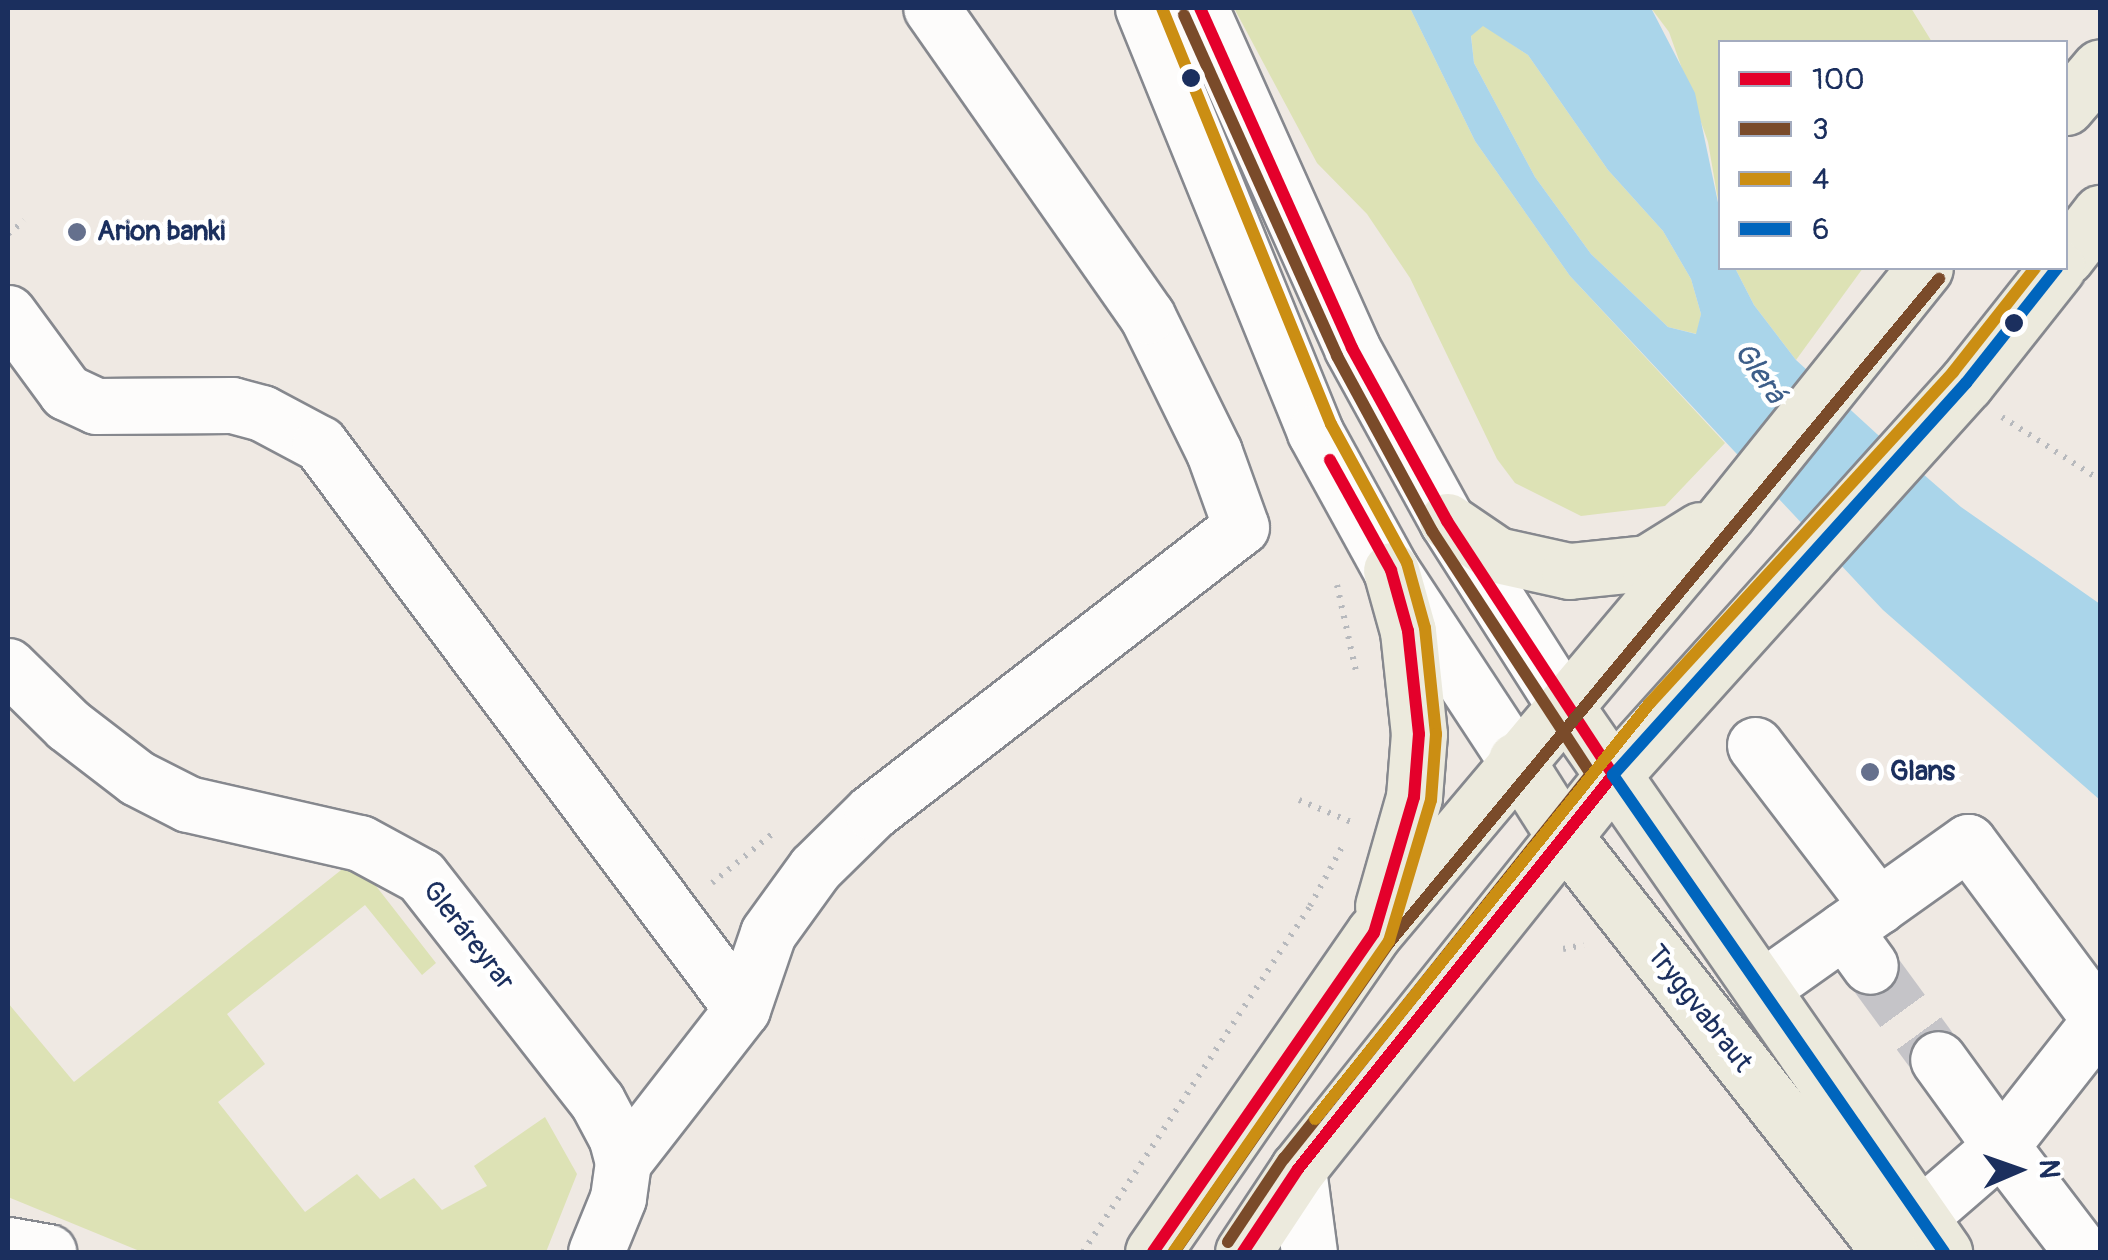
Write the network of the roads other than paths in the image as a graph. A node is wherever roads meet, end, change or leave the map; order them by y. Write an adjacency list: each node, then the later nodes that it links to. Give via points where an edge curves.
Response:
1 (930, 8): 23 (street, via 1146,316 1214,452 1241,527 872,812 816,868 776,921)
2 (1142, 8): 13 (street, via 1314,432)
3 (1200, 8): 12 (street, via 1352,348)
4 (2100, 67): 5 (main road)
5 (2068, 105)
6 (2100, 213): 7 (main road)
7 (2068, 254)
8 (1923, 270): 11 (main road)
9 (2056, 270): 18 (main road, via 1978,396 1779,586)
10 (8, 313): 23 (street, via 66,392 96,406 232,405 262,412 320,444)
11 (1728, 512): 12 (main road, via 1647,562 1569,571 1497,555); 15 (main road)
12 (1447, 521): 15 (street)
13 (1391, 570): 17 (street); 20 (main road, via 1408,631 1420,734 1414,796)
14 (8, 666): 26 (street, Gleráreyrar, via 68,725 137,778 188,804 360,842 422,876 597,1101)
15 (1565, 706): 17 (main road); 18 (main road, Tryggvabraut)
16 (1755, 746): 21 (street)
17 (1516, 760): 19 (main road, Tryggvabraut); 20 (main road)
18 (1613, 775): 19 (main road); 22 (main road, Tryggvabraut)
19 (1566, 837): 27 (main road); 28 (main road, Tryggvabraut)
20 (1374, 933): 32 (main road)
21 (1864, 934): 22 (street); 25 (street, via 1968,842 2100,1020)
22 (1762, 988): 28 (main road, Tryggvabraut)
23 (742, 1009): 26 (street)
24 (1938, 1060): 25 (street)
25 (2001, 1146): 28 (street); 35 (street)
26 (622, 1162): 31 (street, via 618,1198)
27 (1298, 1169): 33 (main road); 34 (street)
28 (1917, 1241)
29 (8, 1245): 30 (street)
30 (48, 1252)
31 (596, 1252)
32 (1152, 1252)
33 (1243, 1252)
34 (1310, 1252)
35 (2082, 1252)

